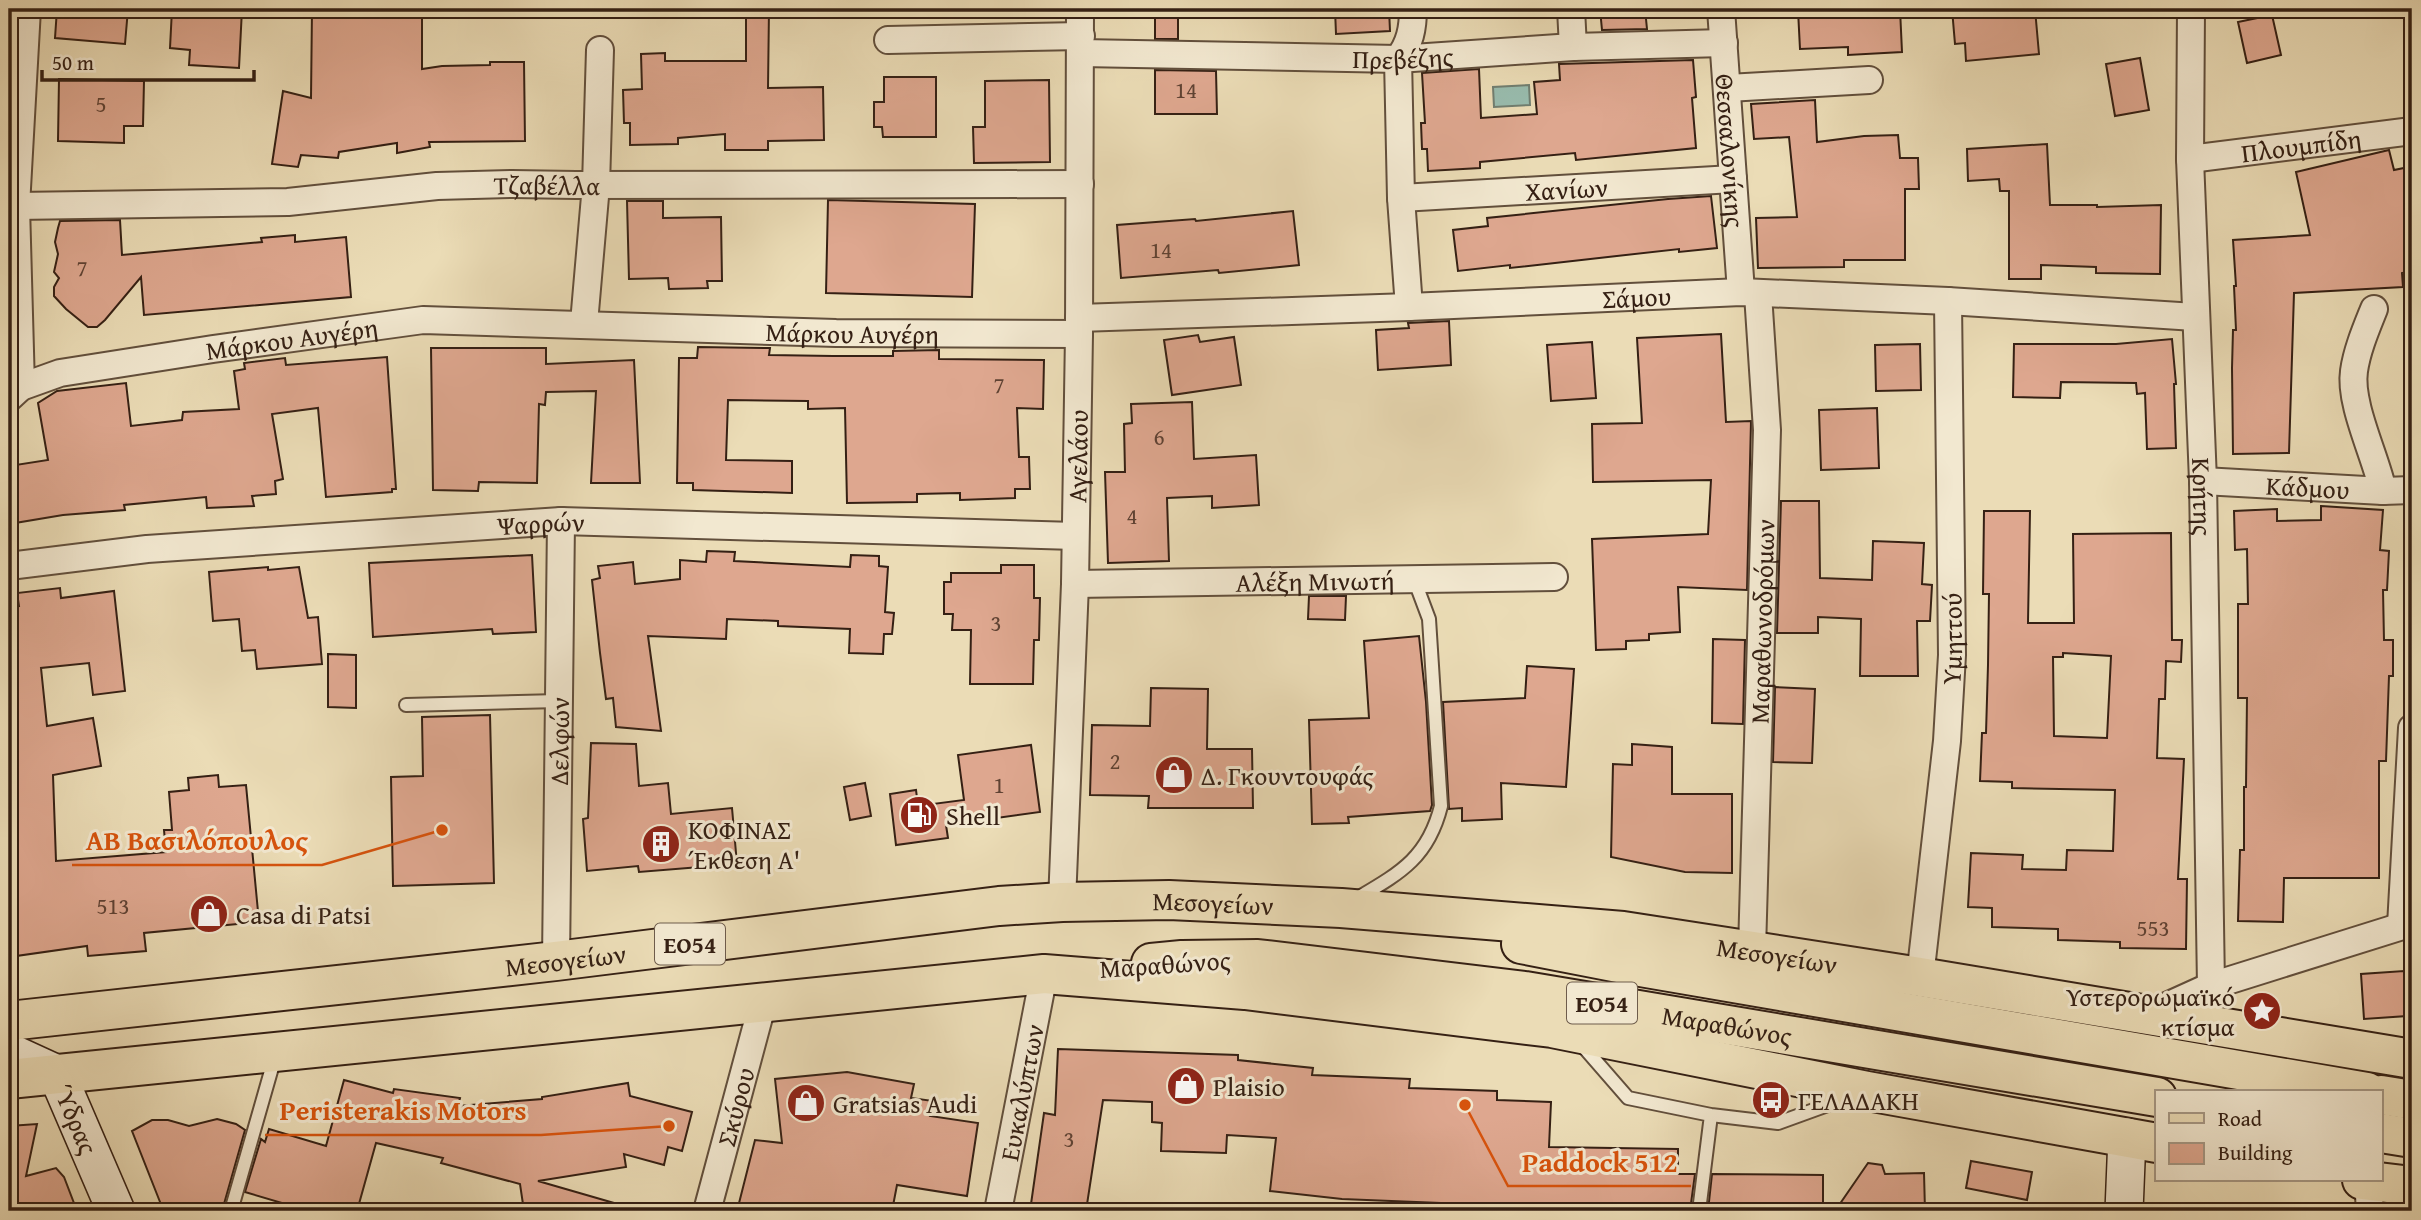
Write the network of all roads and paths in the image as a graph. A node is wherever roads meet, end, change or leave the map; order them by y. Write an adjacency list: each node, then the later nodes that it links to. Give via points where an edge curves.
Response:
1 (27, 9): 21 (street)
2 (1080, 9): 9 (street, Αγελάου)
3 (1413, 9): 12 (street, via 1411,34)
4 (1571, 9): 10 (street)
5 (1721, 9): 8 (street, Θεσσαλονίκης)
6 (2190, 9): 16 (street, Κρήτης)
7 (888, 40): 9 (street, Πρεβέζης)
8 (1724, 43): 10 (street, Πρεβέζης); 14 (street, Θεσσαλονίκης)
9 (1081, 44): 12 (street, Πρεβέζης); 18 (street, Αγελάου)
10 (1573, 47): 12 (street, Πρεβέζης)
11 (600, 50): 19 (street)
12 (1398, 59): 20 (street)
13 (1869, 80): 14 (street)
14 (1728, 88): 17 (street, Θεσσαλονίκης)
15 (2412, 131): 16 (street, Πλουμπίδη)
16 (2190, 159): 26 (street, Κρήτης)
17 (1733, 179): 20 (street, Χανίων); 22 (street, Θεσσαλονίκης)
18 (1080, 184): 19 (street, Τζαβέλλα); 28 (street, Αγελάου)
19 (596, 185): 21 (street, Τζαβέλλα, via 437,186 288,202); 27 (street)
20 (1401, 198): 24 (street)
21 (16, 206): 29 (street)
22 (1750, 293): 23 (street, Σάμου); 24 (street, Σάμου); 45 (street, Μαραθωνοδρόμων, via 1767,430)
23 (1948, 301): 26 (street, Σάμου); 48 (street, Υμηττού, via 1952,654 1947,741)
24 (1409, 307): 28 (street, Σάμου)
25 (2374, 309): 32 (street, via 2353,373 2358,411)
26 (2195, 317): 30 (street, Κρήτης)
27 (584, 323): 28 (street, Μάρκου Αυγέρη, via 836,333); 29 (street, Μάρκου Αυγέρη, via 403,321 60,373)
28 (1079, 326): 34 (street, Αγελάου)
29 (15, 392)
30 (2203, 481): 32 (street, Κάδμου); 49 (street, Κρήτης)
31 (2412, 490): 32 (street, Κάδμου)
32 (2384, 491)
33 (561, 521): 34 (street, Ψαρρών); 35 (street, Ψαρρών, via 147,550); 39 (street, Δελφών)
34 (1075, 536): 38 (street, Αγελάου)
35 (9, 566)
36 (1554, 577): 37 (street, Αλέξη Μινωτή)
37 (1415, 579): 38 (street, Αλέξη Μινωτή); 43 (lane, via 1429,619 1441,806 1423,850 1388,880)
38 (1074, 584): 42 (street, Αγελάου)
39 (559, 701): 40 (lane); 46 (street, Δελφών)
40 (406, 705)
41 (2412, 728): 44 (street)
42 (1062, 902): 43 (main road, Μεσογείων / ΕΟ54, via 1168,900); 46 (main road, Μεσογείων / ΕΟ54)
43 (1341, 908): 45 (main road, Μεσογείων / ΕΟ54, via 1623,931); 59 (main road, Μαραθώνος / ΕΟ54, via 1629,965)
44 (2407, 924): 49 (street)
45 (1752, 950): 48 (main road, Μεσογείων / ΕΟ54)
46 (556, 961): 52 (main road, Μεσογείων / ΕΟ54)
47 (1044, 974): 50 (main road, ΕΟ54); 53 (main road, ΕΟ54, via 1245,990); 62 (main road, Μαραθώνος / ΕΟ54, via 1182,960 1258,959 1525,990); 73 (street, Ευκαλύπτων)
48 (1920, 977): 51 (main road, Μεσογείων / ΕΟ54)
49 (2211, 986): 51 (street)
50 (763, 1002): 55 (main road, ΕΟ54); 72 (street, Σκύρου)
51 (2146, 1016): 56 (main road, Μεσογείων / ΕΟ54)
52 (9, 1021)
53 (1569, 1031): 60 (main road, ΕΟ54); 64 (lane, via 1628,1098)
54 (9, 1052): 57 (street, Ύδρας)
55 (276, 1052): 57 (main road, ΕΟ54); 71 (lane)
56 (2412, 1059)
57 (57, 1074): 58 (main road, ΕΟ54); 70 (street, Ύδρας)
58 (9, 1079)
59 (2355, 1090)
60 (1867, 1091): 64 (lane, via 1778,1123); 67 (main road, ΕΟ54)
61 (2382, 1094): 63 (main road)
62 (2155, 1097)
63 (2412, 1100)
64 (1711, 1115): 74 (lane)
65 (2382, 1133): 66 (main road)
66 (2412, 1138)
67 (2142, 1140): 75 (street)
68 (2412, 1186): 69 (main road)
69 (2366, 1191)
70 (116, 1211)
71 (231, 1211)
72 (706, 1211)
73 (998, 1211)
74 (1699, 1211)
75 (2124, 1211)

